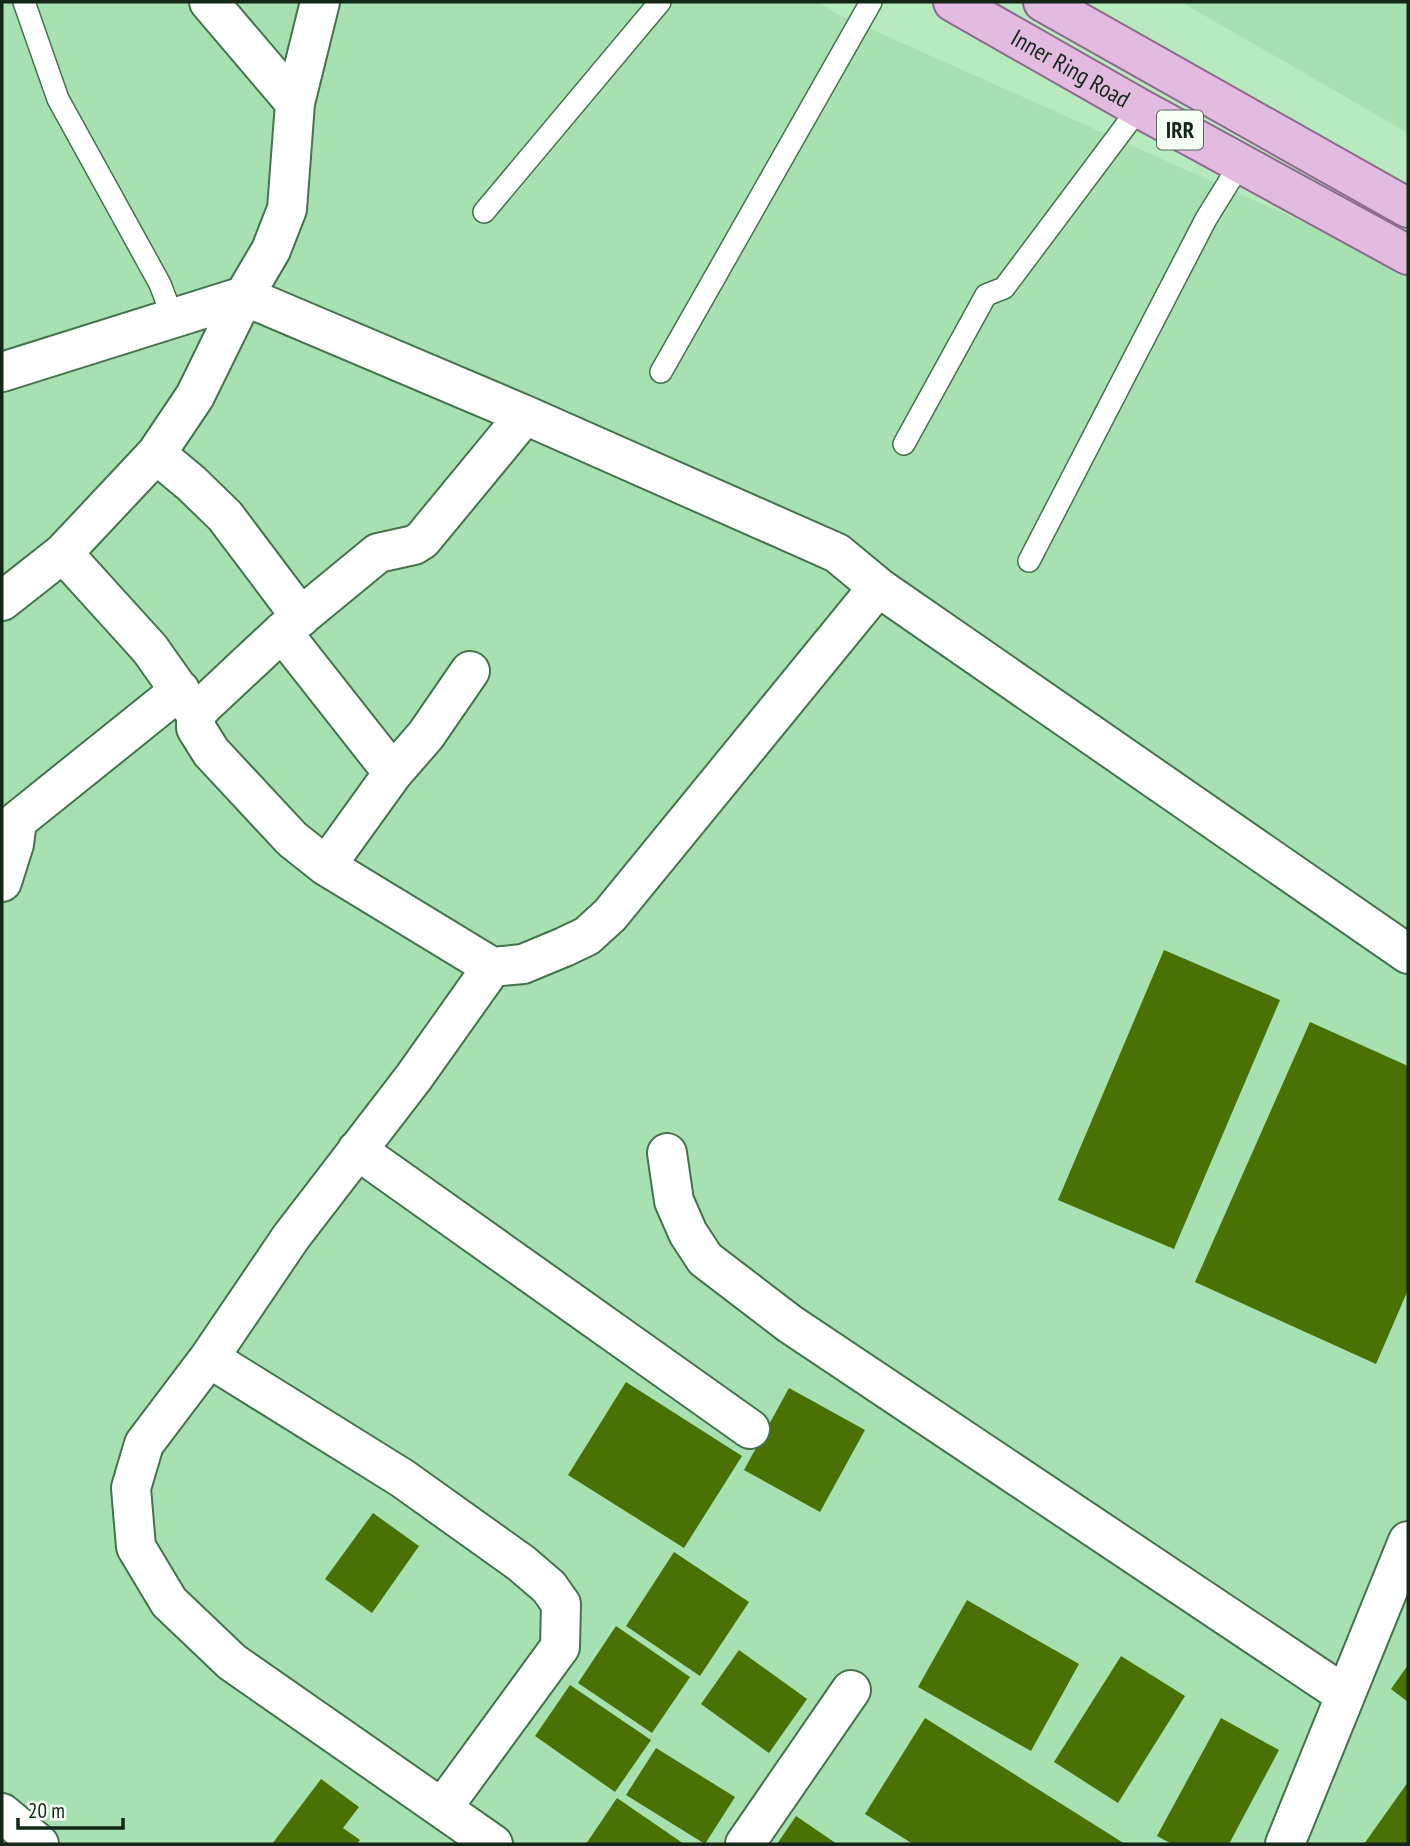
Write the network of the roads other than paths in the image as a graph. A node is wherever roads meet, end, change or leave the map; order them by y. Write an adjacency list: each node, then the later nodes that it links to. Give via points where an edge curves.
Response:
1 (24, 2): 15 (lane, via 58,99 160,284)
2 (209, 2): 8 (street)
3 (320, 2): 8 (street)
4 (660, 2): 12 (lane)
5 (870, 2): 17 (lane)
6 (953, 2): 9 (main road, Inner Ring Road / IRR)
7 (1043, 2): 11 (main road, Inner Ring Road / IRR)
8 (295, 103): 14 (street, via 287,209 271,250)
9 (1139, 108): 10 (main road, Inner Ring Road / IRR); 19 (lane, via 1004,288 986,295)
10 (1240, 164): 13 (main road, Inner Ring Road / IRR); 22 (lane, via 1206,219)
11 (1408, 208)
12 (484, 212)
13 (1408, 255)
14 (244, 296): 15 (street); 18 (street); 20 (street, via 195,396)
15 (173, 318): 16 (street)
16 (2, 372)
17 (661, 372)
18 (525, 415): 23 (street, via 837,553); 25 (street, via 422,540 378,552)
19 (904, 444)
20 (156, 454): 21 (street); 25 (street, via 225,516)
21 (63, 553): 24 (street); 27 (street, via 150,649)
22 (1029, 561)
23 (878, 587): 31 (street); 32 (street, via 610,915 587,936 564,947 523,964)
24 (2, 601)
25 (292, 624): 27 (street); 28 (street)
26 (470, 671): 28 (street)
27 (188, 702): 29 (street, via 196,728 211,752 292,839); 30 (street, via 17,821)
28 (393, 773): 29 (street)
29 (326, 866): 32 (street)
30 (2, 882)
31 (1408, 954)
32 (492, 967): 33 (street)
33 (357, 1150): 35 (street, via 291,1237); 36 (street)
34 (667, 1153): 39 (street, via 674,1201 705,1259 790,1324)
35 (209, 1359): 40 (street, via 144,1444 131,1488 136,1547 169,1602 232,1662); 40 (street, via 402,1478 522,1563 561,1604 560,1647)
36 (750, 1429)
37 (1408, 1541): 39 (street)
38 (851, 1690): 44 (street)
39 (1345, 1695): 45 (street)
40 (443, 1807): 43 (street)
41 (2, 1813): 42 (street)
42 (39, 1844)
43 (493, 1844)
44 (745, 1844)
45 (1285, 1844)

